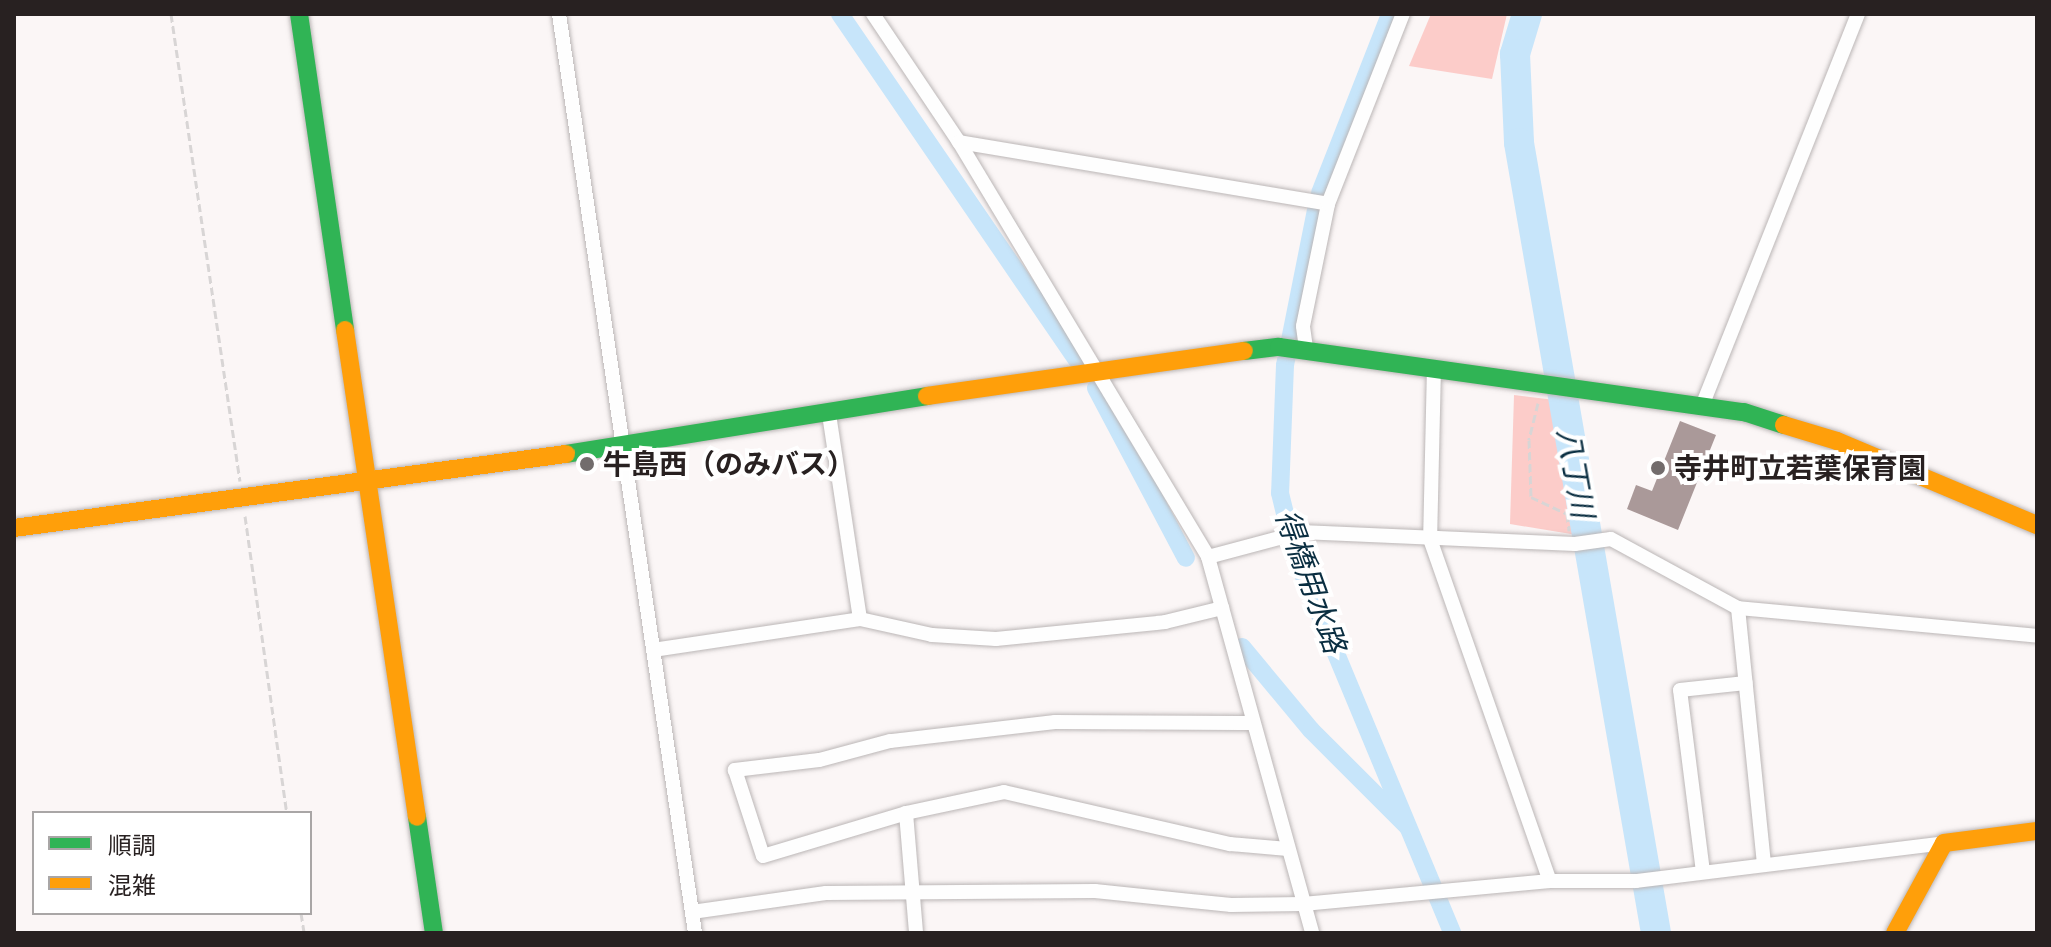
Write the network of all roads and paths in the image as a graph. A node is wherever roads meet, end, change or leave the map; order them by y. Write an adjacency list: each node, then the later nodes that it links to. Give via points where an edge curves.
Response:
1 (171, 14): 17 (path)
2 (299, 14): 16 (street)
3 (559, 14): 15 (street)
4 (873, 14): 7 (street)
5 (1403, 14): 8 (street)
6 (1858, 14): 13 (street)
7 (959, 142): 8 (street); 11 (street)
8 (1328, 204): 9 (street)
9 (1294, 348): 10 (street); 11 (street)
10 (1434, 367): 12 (street); 20 (street)
11 (1087, 370): 14 (street); 22 (street)
12 (1541, 384): 13 (street); 21 (path, via 1538,418 1529,440 1531,497 1567,514)
13 (1702, 406): 18 (street, via 1744,412 1837,441)
14 (829, 414): 15 (street); 25 (street)
15 (623, 446): 16 (street); 27 (street)
16 (366, 477): 17 (street); 41 (street)
17 (242, 496): 19 (street); 30 (path)
18 (2037, 525)
19 (14, 528)
20 (1430, 539): 21 (street); 22 (street, via 1301,532); 37 (street)
21 (1572, 544): 24 (street, via 1611,539)
22 (1208, 557): 23 (street)
23 (1222, 608): 25 (street, via 1165,622 996,639 932,635); 29 (street)
24 (1738, 608): 26 (street); 28 (street)
25 (860, 619): 27 (street)
26 (2037, 636)
27 (653, 650): 40 (street)
28 (1746, 683): 35 (street); 36 (street, via 1680,690)
29 (1251, 723): 31 (street, via 1055,722 890,741 819,760 735,770 763,856); 34 (street)
30 (287, 811)
31 (906, 813): 34 (street, via 1004,792 1230,844); 38 (street)
32 (2037, 831): 33 (street)
33 (1944, 843): 35 (street); 45 (street)
34 (1288, 849): 39 (street)
35 (1764, 865): 36 (street)
36 (1703, 872): 37 (street, via 1636,881)
37 (1550, 881): 39 (street)
38 (914, 893): 39 (street, via 1095,891 1231,905); 40 (street, via 826,893); 43 (street)
39 (1303, 904): 44 (street)
40 (692, 912): 42 (street)
41 (434, 933)
42 (695, 933)
43 (916, 933)
44 (1312, 933)
45 (1895, 933)

